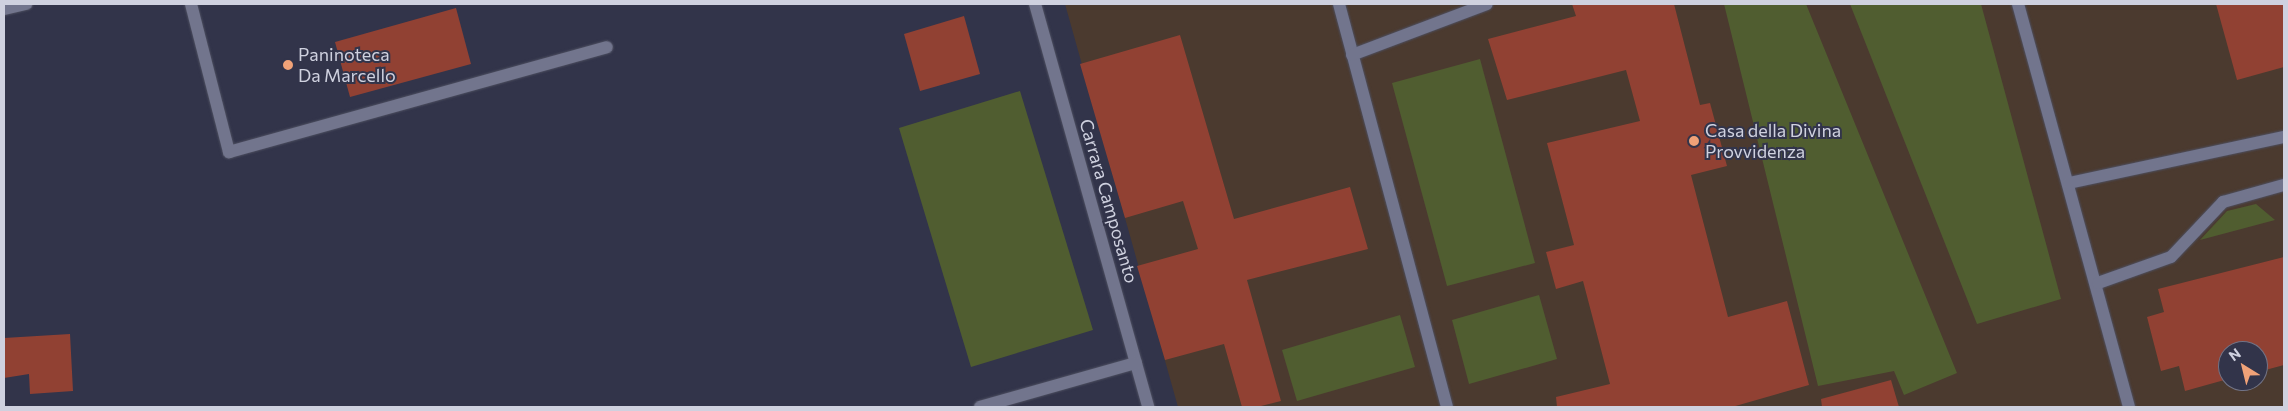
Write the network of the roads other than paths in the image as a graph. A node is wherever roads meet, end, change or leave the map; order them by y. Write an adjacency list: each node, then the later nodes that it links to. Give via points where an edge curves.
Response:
1 (26, 4): 7 (street)
2 (191, 4): 8 (street, via 229,152)
3 (1035, 4): 14 (street, Carrara Camposanto)
4 (1339, 4): 9 (street)
5 (1487, 4): 9 (street)
6 (2018, 4): 11 (street)
7 (4, 9)
8 (607, 47)
9 (1352, 55): 17 (street)
10 (2284, 137): 11 (street)
11 (2070, 183): 13 (street)
12 (2284, 185): 13 (street, via 2223,202 2171,257)
13 (2098, 283): 18 (street)
14 (1136, 363): 15 (street); 16 (street, Carrara Camposanto)
15 (980, 407)
16 (1148, 407)
17 (1447, 407)
18 (2129, 407)

